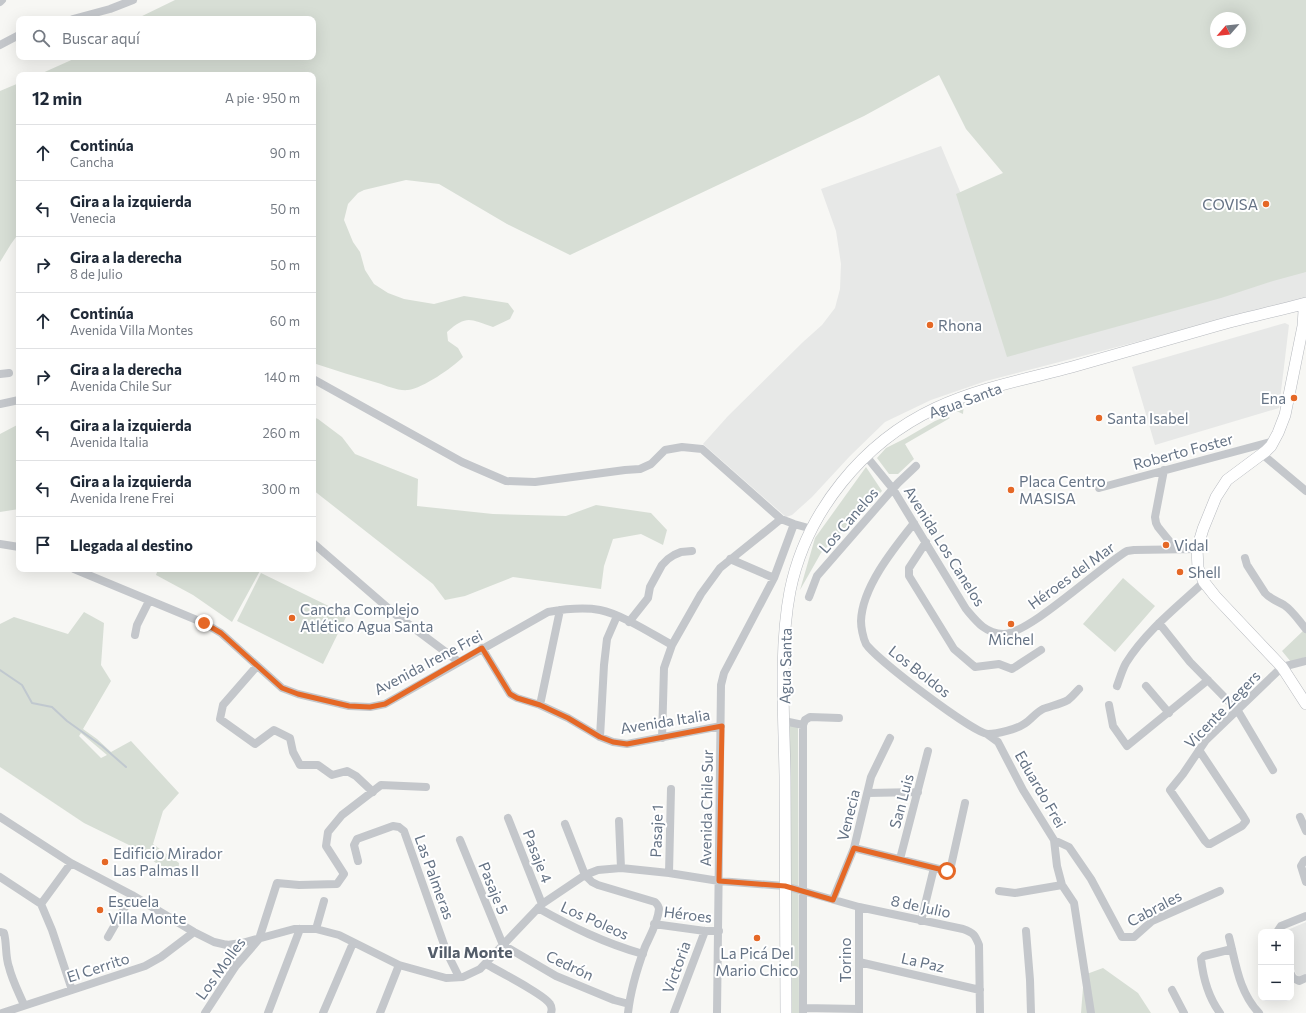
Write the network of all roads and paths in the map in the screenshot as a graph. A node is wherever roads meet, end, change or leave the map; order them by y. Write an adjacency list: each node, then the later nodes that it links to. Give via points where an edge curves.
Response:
1 (133, 0): 2 (street)
2 (84, 16)
3 (16, 37): 4 (street)
4 (0, 45)
5 (1304, 307): 6 (main road); 14 (main road, Agua Santa, via 1221,324 966,396 916,418)
6 (1303, 333): 12 (main road, via 1285,415)
7 (9, 373): 8 (street)
8 (0, 374)
9 (316, 381): 20 (street, via 462,462 506,481 535,482 640,469 651,464 665,450 682,447 702,449)
10 (16, 401): 11 (street)
11 (0, 404)
12 (1274, 441): 13 (main road); 16 (street, Roberto Foster)
13 (1262, 454): 19 (street); 29 (main road, via 1227,480 1221,488 1211,507)
14 (866, 456): 18 (street, Avenida Los Canelos); 23 (main road, Agua Santa, via 839,485 823,507)
15 (916, 466): 18 (street, Los Canelos)
16 (1164, 470): 17 (street, Roberto Foster); 28 (street, via 1155,517 1156,523)
17 (1099, 488)
18 (893, 489): 21 (street, Avenida Los Canelos); 36 (street, Los Canelos, via 817,576)
19 (1306, 491)
20 (782, 518): 22 (street); 32 (street)
21 (914, 523): 24 (street, Avenida Los Canelos); 65 (street, Los Boldos, via 891,553 869,589 861,620 866,644 924,694)
22 (794, 524): 23 (street); 34 (street, Avenida Chile Sur)
23 (812, 529): 62 (main road, Agua Santa, via 793,578 787,613)
24 (926, 542): 43 (street, Avenida Los Canelos, via 966,609 976,621 989,630 1004,634); 47 (street, via 909,568 908,576 954,649 975,667 999,664 1012,669)
25 (0, 544): 27 (street)
26 (316, 546): 49 (street, via 395,614)
27 (16, 547)
28 (1176, 548): 29 (street, Héroes del Mar); 43 (street, Héroes del Mar, via 1127,551)
29 (1197, 549): 35 (main road, via 1198,568)
30 (692, 551): 40 (street, via 674,555 662,565 650,587 648,598)
31 (1245, 558): 42 (street, via 1264,593 1292,612)
32 (730, 559): 34 (street); 45 (street, via 701,594)
33 (81, 572): 37 (street, Avenida Irene Frei)
34 (774, 578): 64 (street, Avenida Chile Sur, via 724,674 721,685)
35 (1204, 582): 41 (street); 51 (main road)
36 (809, 598)
37 (149, 601): 44 (street); 50 (street, Avenida Irene Frei, via 204,623 221,633)
38 (560, 610): 39 (street, Avenida Irene Frei, via 601,610); 46 (street, Avenida Irene Frei, via 548,612); 57 (street)
39 (617, 616): 40 (street, Avenida Irene Frei); 66 (street, via 608,640 604,665)
40 (629, 622): 45 (street, Avenida Irene Frei)
41 (1159, 623): 52 (street); 53 (street, via 1126,664)
42 (1306, 629)
43 (1012, 633)
44 (135, 635)
45 (672, 645): 67 (street, via 664,668)
46 (482, 648): 49 (street, Avenida Irene Frei); 57 (street, Avenida Italia, via 510,694)
47 (1041, 650)
48 (1306, 661): 51 (street)
49 (458, 662): 50 (street, Avenida Irene Frei, via 385,704 370,707 349,706 298,694 282,688)
50 (257, 666): 74 (street, via 223,705 220,719 255,744 274,730 290,738 293,752 300,765 318,765 332,775 347,771)
51 (1282, 667): 56 (main road); 59 (street, Vicente Zegers)
52 (1208, 680): 59 (street); 60 (street)
53 (1117, 686)
54 (1146, 686): 60 (street)
55 (1079, 689): 65 (street, via 1068,700 1041,710 1023,725)
56 (1306, 704)
57 (540, 705): 66 (street, Avenida Italia)
58 (1109, 705): 60 (street, via 1113,726 1127,746)
59 (1238, 711): 69 (street, Vicente Zegers, via 1206,740); 71 (street)
60 (1169, 712)
61 (839, 718): 63 (street, Agua Santa, via 810,717 805,720)
62 (784, 721): 63 (street, Agua Santa); 99 (main road, Agua Santa)
63 (804, 725): 102 (street)
64 (722, 726): 67 (street, Avenida Italia); 96 (street, Avenida Chile Sur)
65 (987, 734): 85 (street, Eduardo Frei, via 998,742 1023,790)
66 (600, 737): 67 (street, Avenida Italia, via 627,744)
67 (662, 738)
68 (890, 738): 76 (street, Venecia, via 871,777)
69 (1199, 750): 69 (street, Vicente Zegers, via 1246,822 1208,844 1170,790)
70 (928, 751): 75 (street, San Luis)
71 (1273, 770)
72 (426, 787): 74 (street, via 382,785)
73 (671, 789): 93 (street, Pasaje 1)
74 (373, 792): 123 (street, via 342,815 328,832 326,846 344,874 338,884 277,883)
75 (918, 792): 76 (street); 87 (street, San Luis)
76 (868, 793): 86 (street, Venecia)
77 (965, 803): 92 (street, via 951,866 947,871)
78 (0, 817): 90 (street)
79 (1300, 817): 83 (street)
80 (508, 818): 107 (street, Pasaje 4)
81 (619, 821): 91 (street)
82 (565, 824): 94 (street)
83 (1306, 831)
84 (460, 840): 126 (street, Pasaje 5)
85 (1054, 840): 98 (street, via 1056,866); 121 (street, Eduardo Frei, via 1069,847 1091,879)
86 (854, 848): 87 (street); 104 (street, Venecia)
87 (900, 859): 92 (street)
88 (1306, 860): 97 (street, via 1301,866)
89 (358, 861): 133 (street, Las Palmeras, via 354,845 357,839 393,826 404,831 445,946)
90 (71, 863): 103 (street); 106 (street)
91 (621, 868): 93 (street, 8 de Julio); 94 (street, 8 de Julio, via 598,870)
92 (934, 868): 110 (street)
93 (669, 873): 96 (street, 8 de Julio)
94 (585, 875): 107 (street, 8 de Julio); 111 (street, via 598,886 654,902 659,909)
95 (0, 877): 106 (street)
96 (719, 881): 99 (street, 8 de Julio); 116 (street, Avenida Chile Sur)
97 (1306, 882)
98 (1062, 885): 100 (street, via 1015,893); 155 (street, via 1074,903)
99 (785, 886): 102 (street, 8 de Julio); 152 (main road, Agua Santa)
100 (999, 890)
101 (1220, 891): 121 (street, Cabrales, via 1152,921 1134,937)
102 (803, 892): 104 (street, 8 de Julio); 141 (street)
103 (132, 895): 119 (street); 120 (street)
104 (833, 900): 108 (street, 8 de Julio)
105 (324, 901): 113 (street)
106 (41, 904): 136 (street)
107 (540, 906): 126 (street, 8 de Julio); 128 (street, Los Poleos, via 577,930)
108 (859, 906): 110 (street, 8 de Julio); 129 (street, Torino)
109 (1306, 916): 114 (street)
110 (921, 921): 137 (street, 8 de Julio, via 973,933 979,945)
111 (654, 924): 115 (street, Héroes); 128 (street)
112 (300, 929): 113 (street); 123 (street); 145 (street)
113 (316, 929): 124 (street, via 332,932)
114 (1279, 929)
115 (705, 931): 116 (street, Héroes); 150 (street, Victoria)
116 (719, 931): 151 (street, Avenida Chile Sur)
117 (1026, 931): 154 (street)
118 (0, 932): 140 (street, via 4,933 9,968)
119 (194, 932): 125 (street); 136 (street, El Cerrito, via 145,966)
120 (108, 937)
121 (1122, 937)
122 (1229, 937): 127 (street)
123 (259, 939): 125 (street); 132 (street, Los Molles)
124 (353, 943): 131 (street); 146 (street)
125 (227, 945): 132 (street, via 236,958)
126 (503, 945): 130 (street, 8 de Julio); 139 (street, Cedrón, via 556,976)
127 (1232, 949): 157 (street, via 1201,959 1207,988); 158 (street, via 1246,996)
128 (643, 954): 139 (street)
129 (859, 962): 137 (street, La Paz); 142 (street, Torino)
130 (486, 964): 133 (street, 8 de Julio, via 474,972); 148 (street, via 550,1003)
131 (399, 965): 133 (street, via 439,977); 147 (street)
132 (235, 967): 144 (street, Los Molles)
133 (459, 977)
134 (1306, 978): 135 (street, via 1299,981)
135 (1294, 979)
136 (72, 990): 140 (street, El Cerrito)
137 (980, 990): 153 (street, 8 de Julio)
138 (1172, 990): 156 (street)
139 (629, 1004): 149 (street)
140 (24, 1005): 143 (street, El Cerrito)
141 (803, 1010): 142 (street)
142 (859, 1011)
143 (2, 1013)
144 (205, 1013)
145 (268, 1013)
146 (323, 1013)
147 (380, 1013)
148 (551, 1013)
149 (628, 1013)
150 (674, 1013)
151 (717, 1013)
152 (786, 1013)
153 (980, 1013)
154 (1031, 1013)
155 (1091, 1013)
156 (1184, 1013)
157 (1220, 1013)
158 (1259, 1013)

